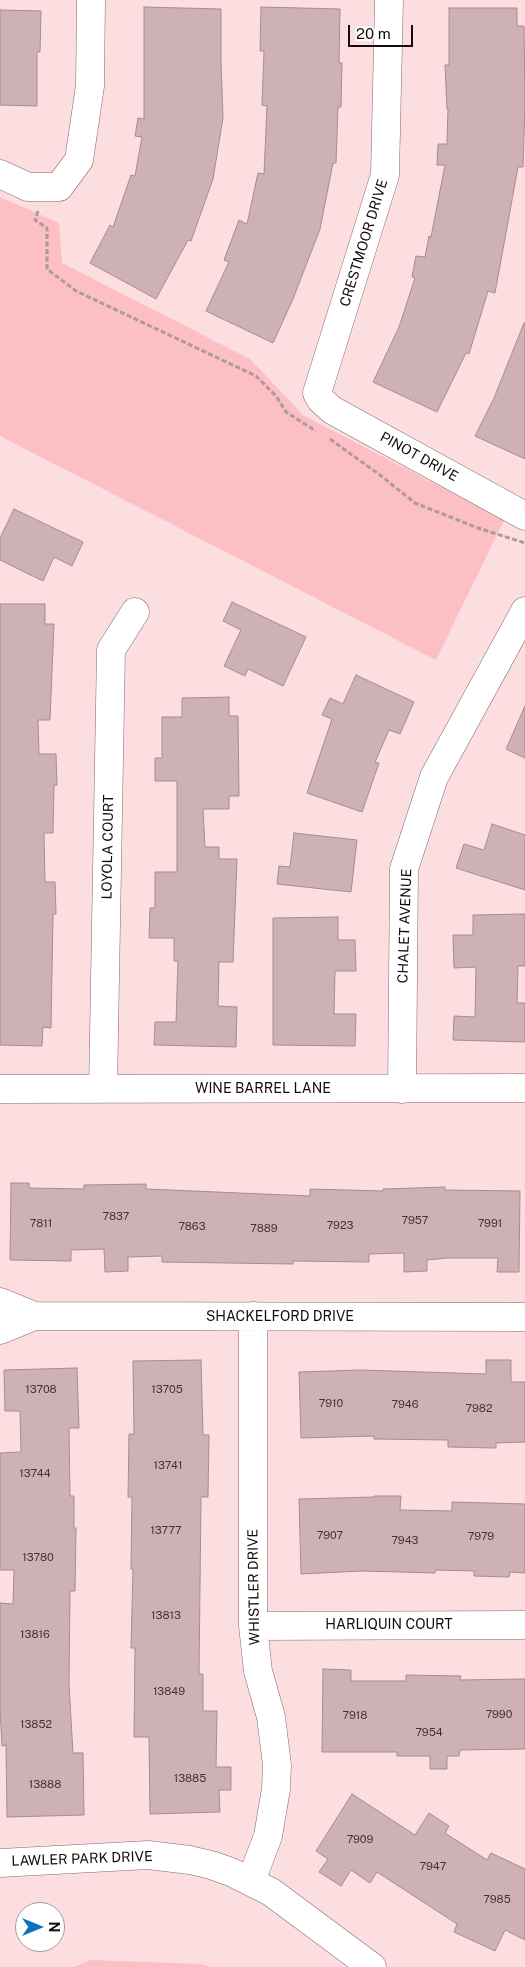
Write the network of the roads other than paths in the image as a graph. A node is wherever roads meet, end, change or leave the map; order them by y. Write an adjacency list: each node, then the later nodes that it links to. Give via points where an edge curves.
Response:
1 (91, 0): 3 (street, via 90,86 79,160 58,187 28,187)
2 (389, 0): 4 (street, CRESTMOOR DRIVE, via 385,175)
3 (0, 174)
4 (317, 393): 5 (street, PINOT DRIVE, via 332,410)
5 (525, 516)
6 (525, 611): 11 (street, CHALET AVENUE, via 434,777 404,869)
7 (135, 612): 10 (street, LOYOLA COURT, via 112,650)
8 (525, 1088): 11 (street, WINE BARREL LANE)
9 (0, 1089): 10 (street, WINE BARREL LANE)
10 (103, 1089): 11 (street, WINE BARREL LANE)
11 (402, 1089)
12 (0, 1302): 13 (street, SHACKELFORD DRIVE)
13 (34, 1316): 14 (street, SHACKELFORD DRIVE); 16 (street, SHACKELFORD DRIVE)
14 (253, 1316): 15 (street, SHACKELFORD DRIVE); 18 (street, WHISTLER DRIVE)
15 (525, 1317)
16 (0, 1330)
17 (525, 1625): 18 (street, HARLIQUIN COURT)
18 (253, 1626): 20 (street, WHISTLER DRIVE, via 258,1672 272,1725 277,1764 268,1836)
19 (0, 1863): 20 (street, LAWLER PARK DRIVE, via 126,1855 169,1856 211,1865)
20 (251, 1881): 21 (street, LAWLER PARK DRIVE, via 290,1905)
21 (372, 1967)

